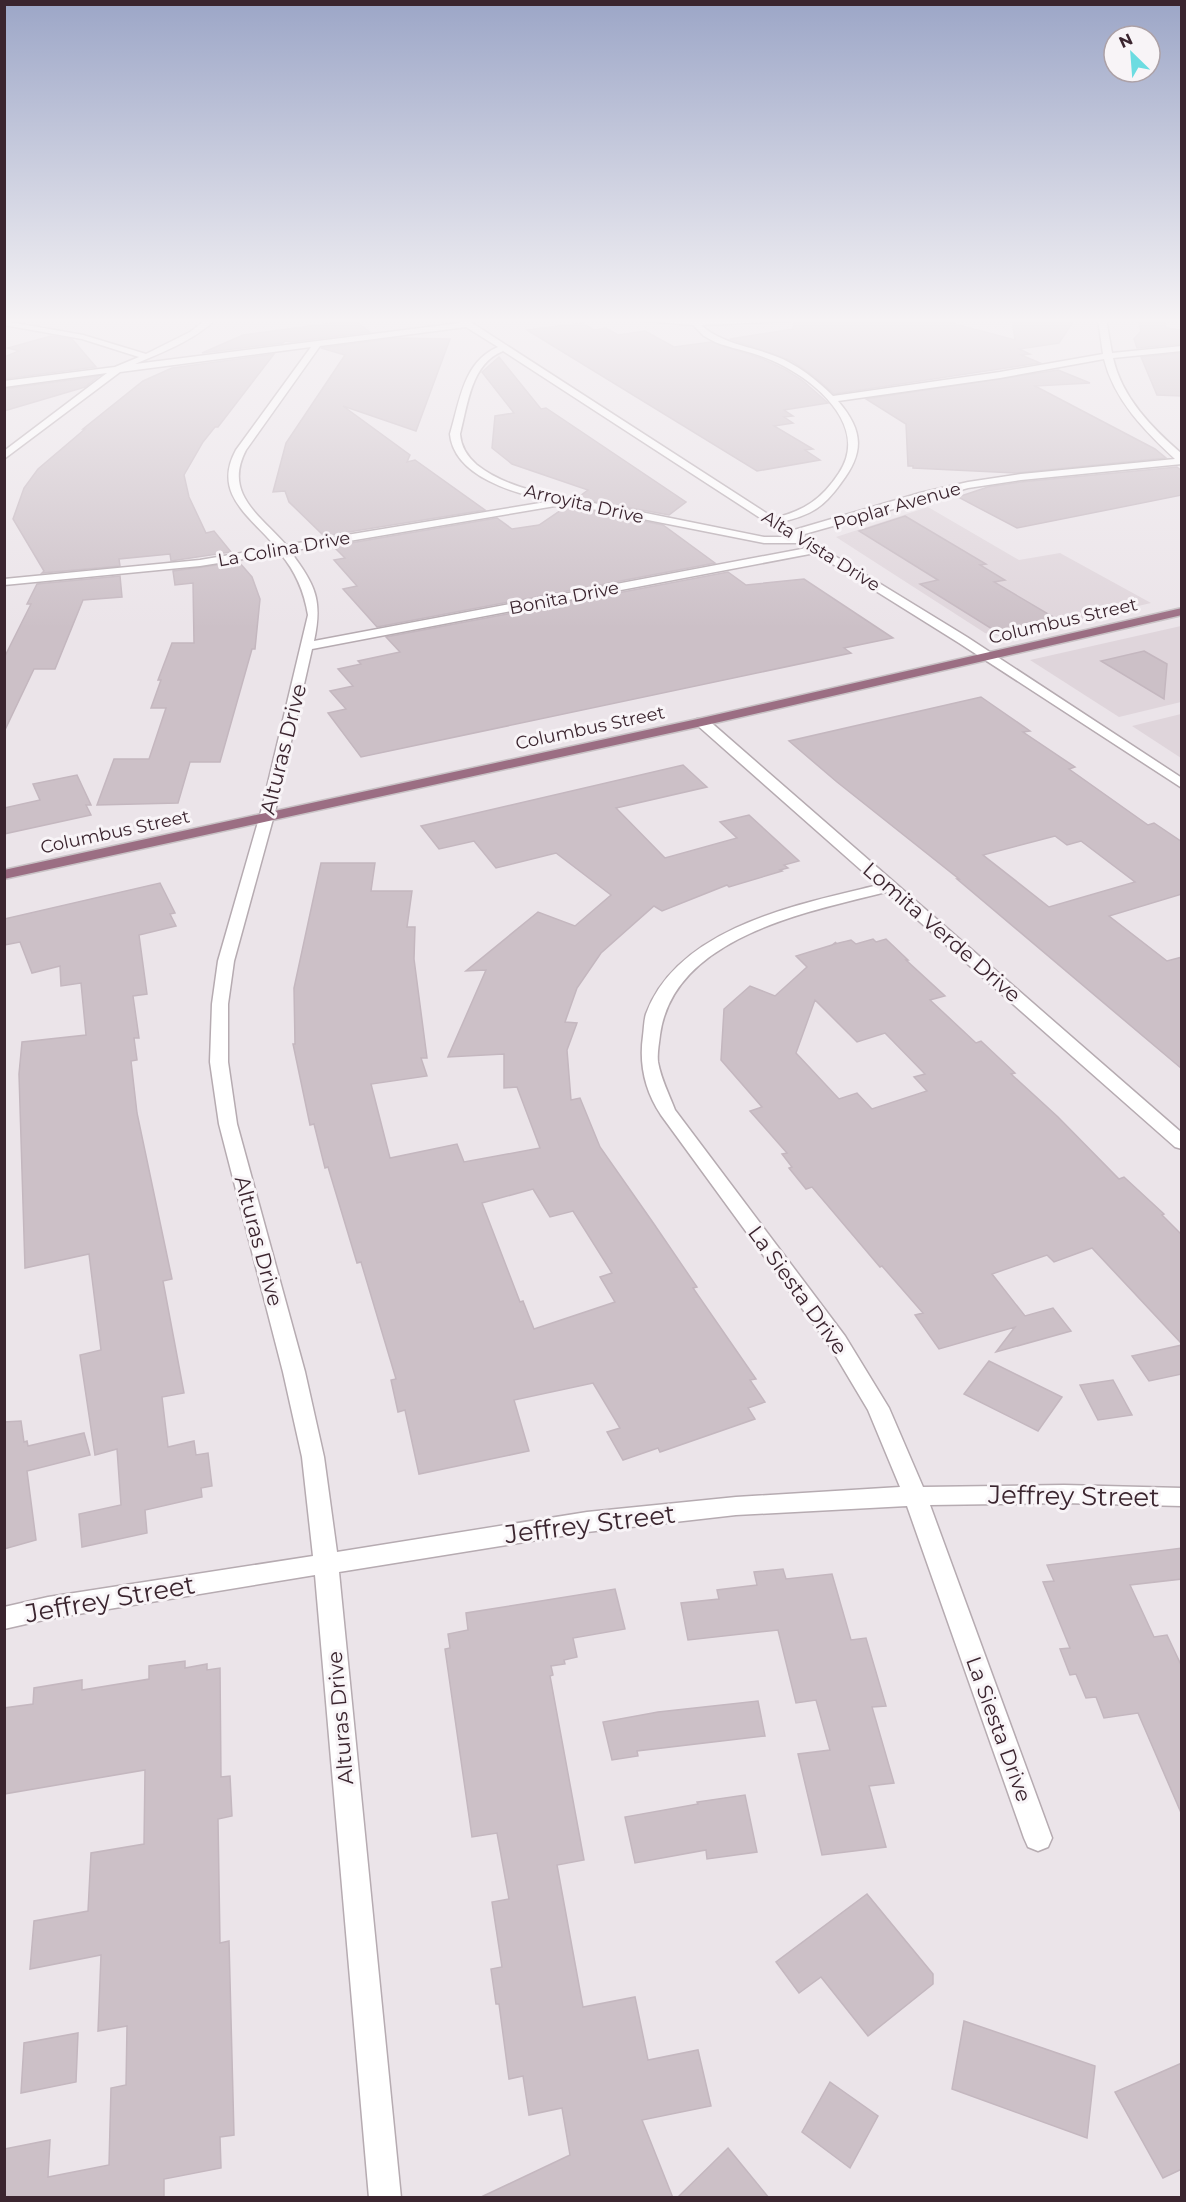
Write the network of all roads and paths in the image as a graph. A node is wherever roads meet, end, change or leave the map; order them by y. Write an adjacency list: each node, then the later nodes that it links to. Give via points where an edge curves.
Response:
1 (49, 422): 7 (street)
2 (261, 422): 13 (street, Alturas Drive, via 233,463 231,476 240,501)
3 (459, 422): 9 (street, Arroyita Drive, via 456,444 474,467 521,490)
4 (618, 422): 10 (street, Alta Vista Drive)
5 (848, 422): 10 (street, via 854,439 853,453 848,467 822,503 796,516)
6 (1144, 422): 8 (street)
7 (4, 456)
8 (1182, 460): 11 (street, Poplar Avenue, via 970,485)
9 (562, 502): 12 (street, Arroyita Drive, via 764,540); 13 (street, La Colina Drive)
10 (773, 521): 11 (street, Alta Vista Drive)
11 (792, 534): 12 (street, Alta Vista Drive)
12 (804, 540): 14 (street, Alta Vista Drive)
13 (281, 549): 15 (street, La Colina Drive, via 161,568); 17 (street, Alturas Drive, via 308,584 313,599)
14 (820, 549): 17 (street, Bonita Drive); 18 (street, Alta Vista Drive)
15 (4, 582)
16 (1182, 611): 18 (main road, Columbus Street)
17 (308, 646): 21 (street, Alturas Drive)
18 (989, 657): 19 (main road, Columbus Street); 20 (street, Alta Vista Drive)
19 (702, 722): 21 (main road, Columbus Street); 23 (street, Lomita Verde Drive)
20 (1182, 784)
21 (266, 818): 22 (main road, Columbus Street); 27 (street, Alturas Drive, via 226,961 220,1004 219,1062 228,1124 313,1457)
22 (4, 875)
23 (891, 886): 24 (street, Lomita Verde Drive); 25 (street, La Siesta Drive, via 753,924 698,956 675,978 658,1004 649,1055 653,1080 667,1111 838,1342 878,1408)
24 (1182, 1143)
25 (915, 1496): 26 (street, Jeffrey Street); 27 (street, Jeffrey Street, via 736,1506 587,1522); 29 (street, La Siesta Drive)
26 (1182, 1497)
27 (326, 1563): 28 (street, Jeffrey Street); 30 (street, Alturas Drive)
28 (4, 1618)
29 (1038, 1838)
30 (385, 2198)

